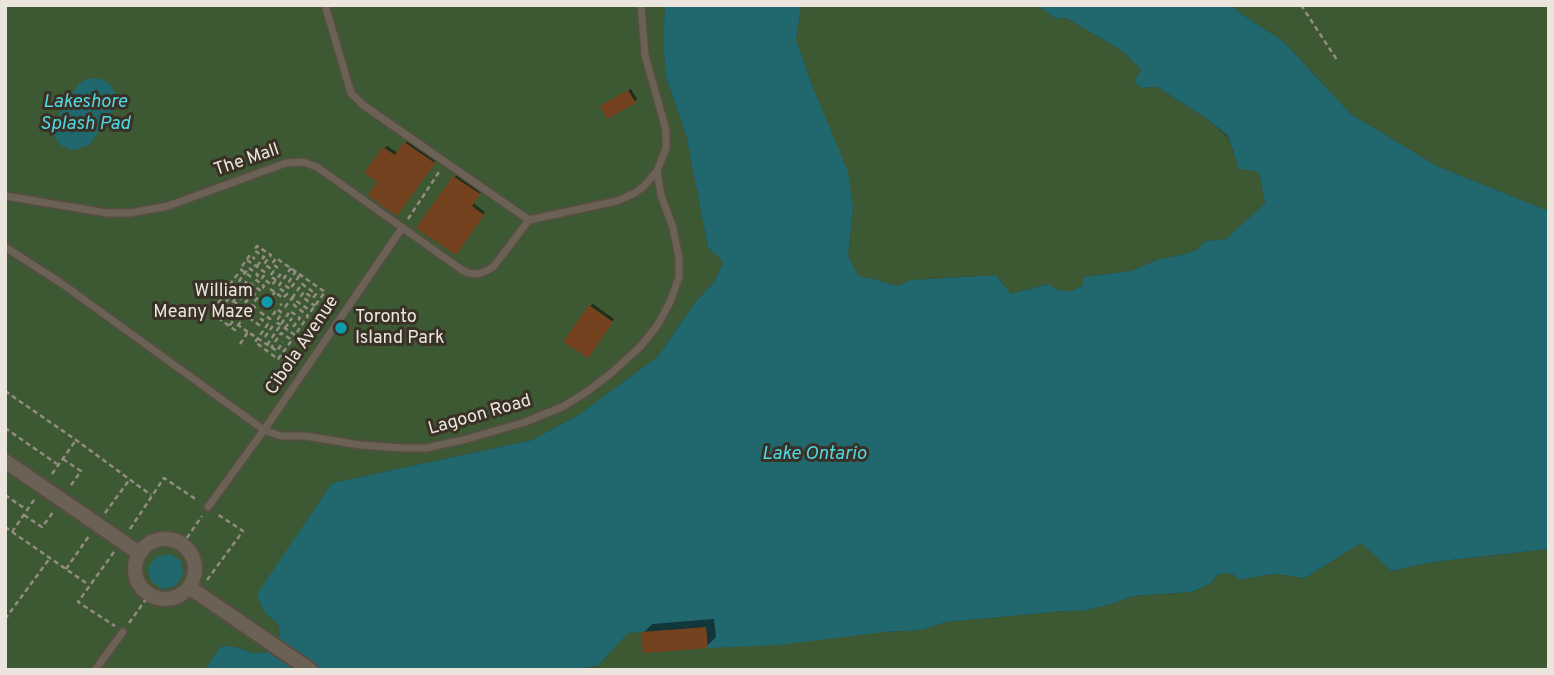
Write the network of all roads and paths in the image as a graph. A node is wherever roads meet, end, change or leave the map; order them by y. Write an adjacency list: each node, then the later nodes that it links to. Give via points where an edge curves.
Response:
1 (325, 5): 5 (lane, via 351,93)
2 (641, 5): 6 (lane, Lagoon Road, via 645,55 666,130 666,148)
3 (1301, 5): 4 (path)
4 (1337, 60)
5 (446, 162): 8 (lane); 9 (path)
6 (657, 171): 8 (lane, via 645,186 617,201); 55 (lane, Lagoon Road, via 673,228 679,277 657,326 640,347 585,393 524,422 426,448 360,445)
7 (5, 197): 9 (lane, The Mall, via 130,213 168,206 279,165 300,162 317,167)
8 (529, 219): 9 (lane, The Mall, via 495,265 478,274 464,271)
9 (402, 228): 55 (lane, Cibola Avenue)
10 (5, 247): 55 (lane, Lagoon Road)
11 (255, 259): 12 (path, via 250,255)
12 (247, 260): 13 (path); 18 (path, via 240,269)
13 (257, 266): 15 (path, via 264,257 254,250 257,246 271,256 264,264); 21 (path, via 266,273 262,278 272,285)
14 (291, 268): 15 (path, via 276,258); 17 (path); 24 (path, via 278,287 287,294 284,298)
15 (274, 271): 21 (path, via 270,276)
16 (283, 271): 21 (path)
17 (296, 271): 19 (path); 19 (path, via 286,286 290,289)
18 (245, 273): 20 (path); 22 (path); 22 (path, via 249,268 258,275 255,279 264,286 261,291 247,281 240,290)
19 (300, 275): 33 (path, via 325,292)
20 (251, 277)
21 (276, 280)
22 (231, 284): 25 (path, via 227,288)
23 (270, 289): 24 (path)
24 (275, 292): 30 (path)
25 (239, 297): 26 (path, via 246,302); 28 (path); 32 (path, via 247,289 258,297)
26 (250, 297)
27 (292, 298): 29 (path); 31 (path, via 285,307); 33 (path, via 302,284 316,294 313,298 304,292 301,296)
28 (233, 301): 34 (path); 42 (path, via 227,310 222,307 229,298 224,295 211,313)
29 (297, 301): 33 (path, via 311,311); 45 (path, via 294,305 309,316 295,335)
30 (268, 302)
31 (280, 304)
32 (252, 305): 34 (path); 39 (path, via 256,308 249,318 259,326 263,320)
33 (315, 306)
34 (248, 311): 38 (path)
35 (219, 312): 42 (path, via 233,321)
36 (260, 312): 41 (path, via 270,318 277,309 282,313 276,322)
37 (231, 313): 43 (path, via 234,309 239,312 236,316 242,320)
38 (244, 316)
39 (257, 317)
40 (292, 318): 45 (path)
41 (280, 325): 44 (path, via 290,311 300,317); 45 (path); 51 (path)
42 (229, 326): 43 (path, via 235,330)
43 (238, 326): 46 (path)
44 (293, 327)
45 (285, 328)
46 (248, 332): 48 (path); 50 (path)
47 (265, 337): 48 (path, via 272,327 268,324)
48 (258, 338): 51 (path); 52 (path, via 255,342 278,359 292,340 281,333)
49 (283, 342): 52 (path, via 277,351)
50 (240, 344)
51 (267, 345): 52 (path)
52 (271, 348)
53 (6, 393): 61 (path)
54 (5, 428): 58 (path)
55 (264, 430): 62 (lane, Cibola Avenue)
56 (63, 459): 59 (path)
57 (5, 461): 67 (street)
58 (58, 465)
59 (81, 471)
60 (5, 495): 63 (path)
61 (151, 495): 62 (path, via 164,478); 67 (path)
62 (208, 507): 68 (path); 72 (path, via 243,531)
63 (27, 510)
64 (24, 515): 66 (path)
65 (5, 527): 70 (path)
66 (43, 527)
67 (122, 541): 69 (street); 71 (path)
68 (182, 545): 69 (street, via 164,539); 72 (street, via 193,560)
69 (139, 553): 73 (street, via 137,580)
70 (50, 558): 71 (path); 74 (path)
71 (90, 585): 75 (path, via 78,602)
72 (193, 590): 73 (street, via 166,599); 77 (street)
73 (149, 594): 75 (path)
74 (5, 619)
75 (123, 632): 76 (lane)
76 (96, 670)
77 (310, 670)

